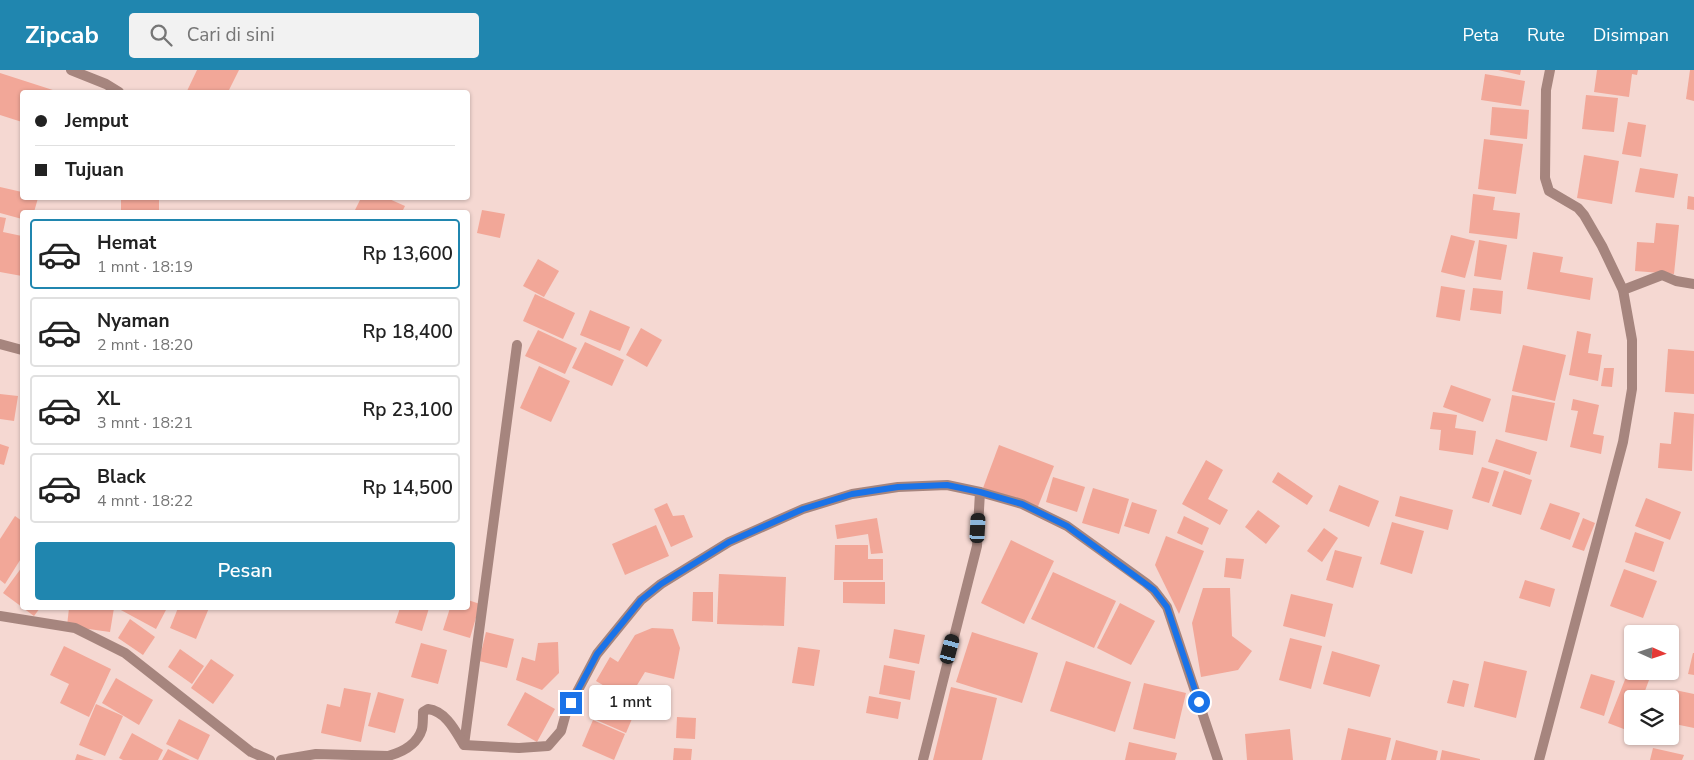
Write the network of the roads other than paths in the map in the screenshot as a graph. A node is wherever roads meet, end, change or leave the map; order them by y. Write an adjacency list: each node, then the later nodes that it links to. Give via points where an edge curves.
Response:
1 (71, 70): 3 (street)
2 (1550, 70): 5 (street, via 1546,90 1547,186 1553,194 1584,215)
3 (116, 90)
4 (1694, 284): 5 (street, via 1662,275)
5 (1623, 290): 16 (street, via 1632,340 1632,389 1623,442)
6 (0, 344): 8 (street)
7 (517, 345): 11 (street)
8 (20, 349)
9 (980, 492): 11 (street, via 947,485 898,487 852,494 803,509 729,542 641,600 597,654 566,713 561,731 548,746); 14 (street, via 977,546); 15 (street, via 1022,504 1067,526 1154,590 1167,607)
10 (0, 616): 12 (street, via 74,628 125,653 251,752)
11 (464, 745): 13 (street, via 450,722 428,709 423,712 422,728 414,742 394,755 316,754)
12 (270, 760)
13 (281, 760)
14 (923, 760)
15 (1218, 760)
16 (1539, 760)

